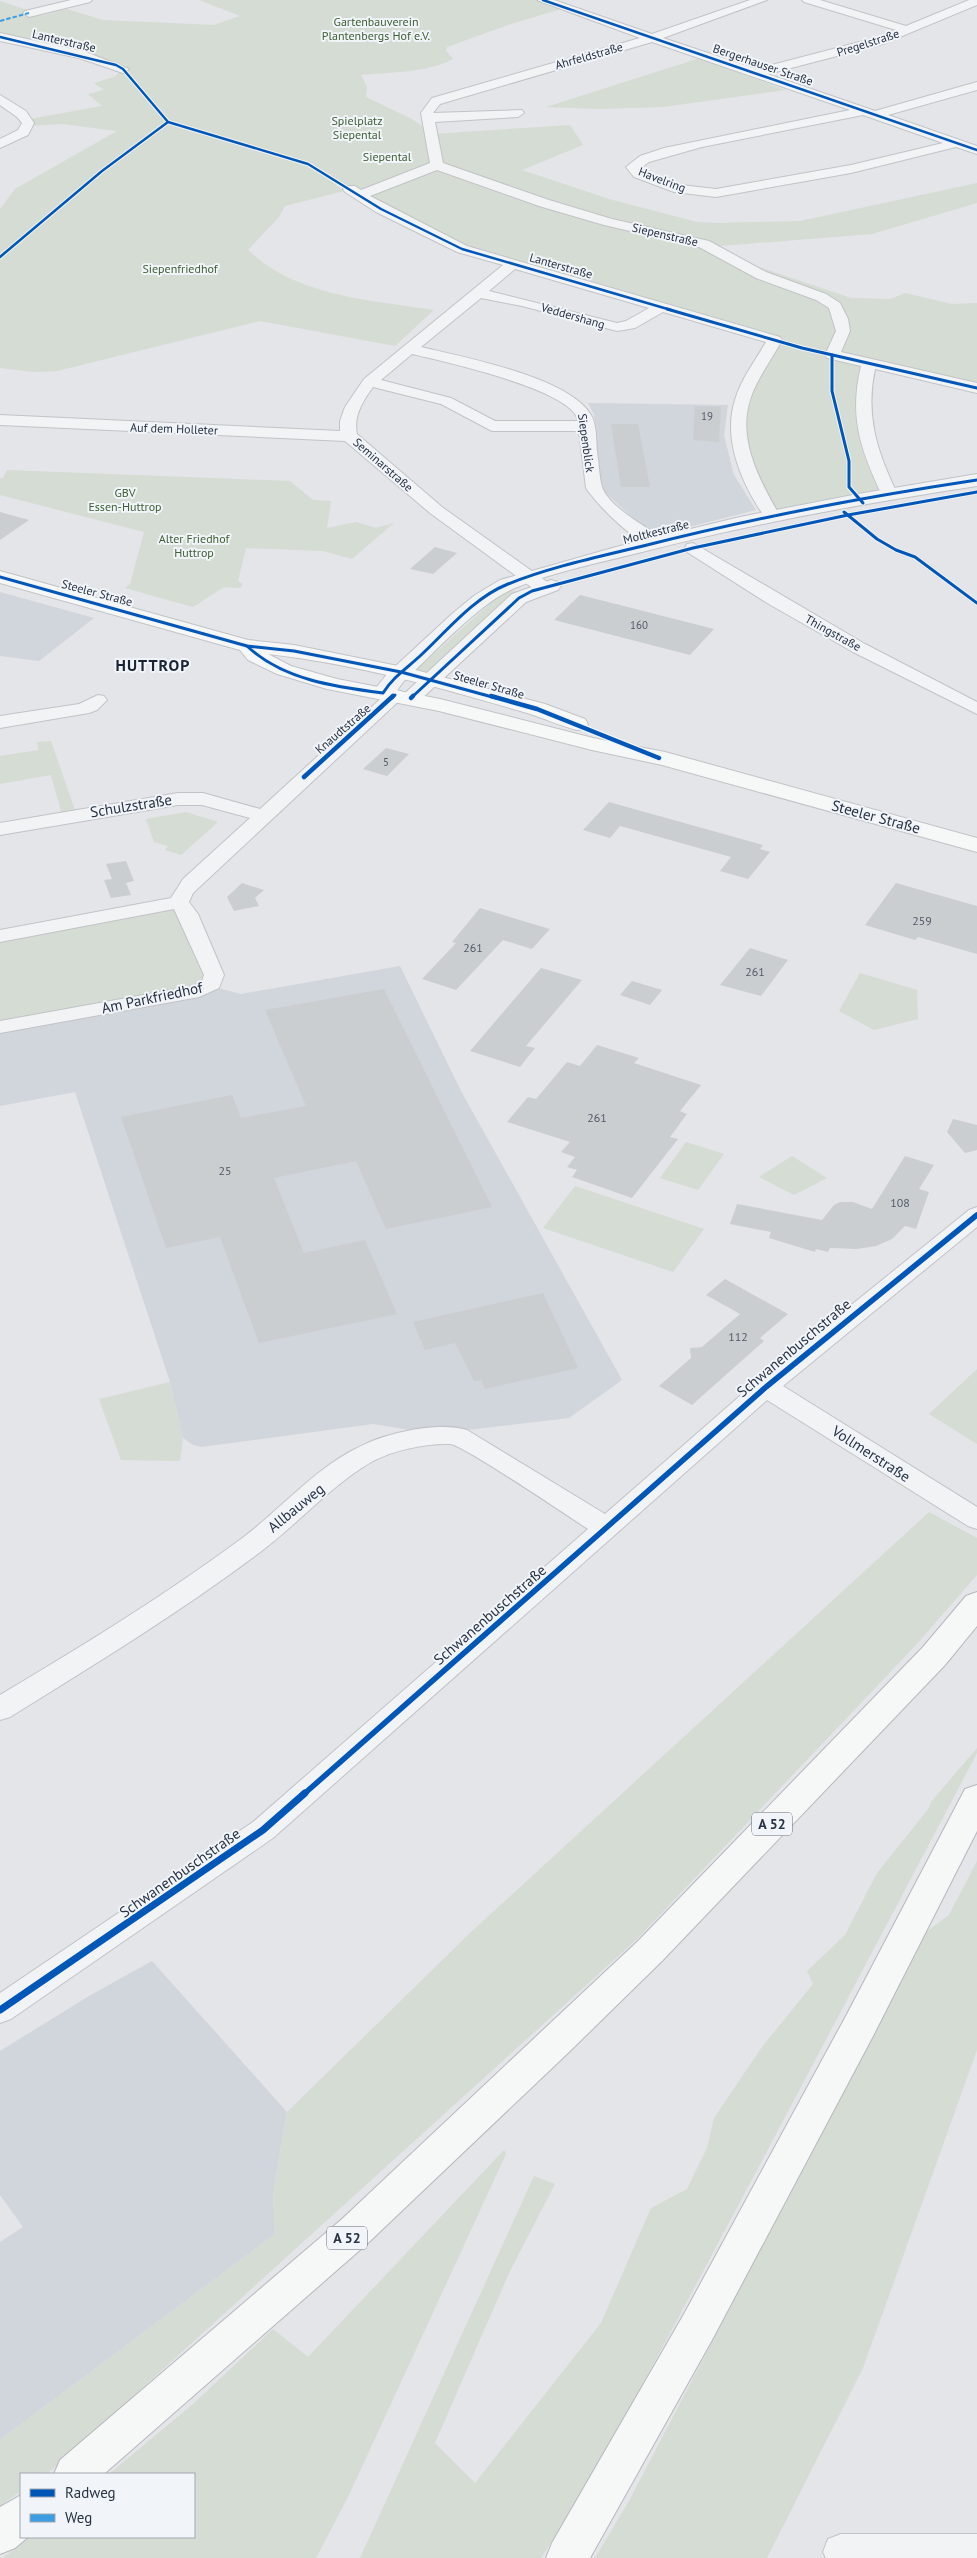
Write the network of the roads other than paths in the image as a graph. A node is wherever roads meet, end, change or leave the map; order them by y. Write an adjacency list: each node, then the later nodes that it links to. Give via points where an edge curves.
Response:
1 (86, 0): 6 (street)
2 (543, 0): 9 (street, Bergerhauser Straße)
3 (760, 0): 9 (street, Ahrfeldstraße)
4 (808, 0): 7 (street)
5 (977, 1): 7 (street, Pregelstraße)
6 (29, 13)
7 (908, 30): 11 (street, Pregelstraße, via 857,48)
8 (0, 37): 10 (street, Lanterstraße, via 82,55)
9 (653, 37): 11 (street, Bergerhauser Straße); 16 (street, Ahrfeldstraße, via 444,98 429,109)
10 (123, 69)
11 (756, 73): 15 (street, Bergerhauser Straße)
12 (977, 86): 15 (street)
13 (0, 99): 18 (street, via 22,114 28,123 23,132)
14 (518, 113): 16 (street)
15 (869, 113): 17 (street, Bergerhauser Straße); 17 (street, Havelring, via 675,149 638,161 633,167 639,174 680,189 716,193 841,171)
16 (429, 119): 20 (street)
17 (957, 143): 19 (street, Bergerhauser Straße)
18 (0, 144)
19 (977, 150)
20 (437, 165): 21 (street, Lanterstraße, via 355,192 448,243); 25 (street, Siepenstraße, via 544,203 704,244 761,275 826,300 838,311 843,330 832,355)
21 (514, 263): 22 (street, Seminarstraße); 23 (street, Lanterstraße)
22 (479, 293): 23 (street, Veddershang, via 617,327 630,325); 24 (street, Seminarstraße)
23 (662, 307): 34 (street, Lanterstraße, via 775,340 741,403 738,436 748,474)
24 (410, 349): 26 (street, Seminarstraße); 29 (street, Siepenblick, via 496,371 554,392 581,408)
25 (870, 365): 27 (street); 33 (street, via 863,386 865,436)
26 (369, 382): 29 (street, via 446,401 492,426); 30 (street, Seminarstraße, via 350,413)
27 (977, 388)
28 (0, 420): 30 (street, Auf dem Holleter)
29 (586, 426): 35 (street, Siepenblick, via 594,488 610,509)
30 (349, 436): 38 (street, Seminarstraße, via 436,510)
31 (977, 480): 33 (street, Moltkestraße)
32 (977, 492): 36 (street, Moltkestraße)
33 (889, 493): 34 (street, Moltkestraße)
34 (772, 516): 35 (street, Moltkestraße)
35 (656, 542): 38 (street, Moltkestraße)
36 (693, 548): 38 (street, Moltkestraße); 44 (street, Thingstraße, via 859,648)
37 (0, 577): 39 (main road, Steeler Straße)
38 (537, 582): 40 (street, Moltkestraße, via 488,593); 41 (street, Moltkestraße)
39 (247, 646): 40 (main road, Steeler Straße, via 294,650); 42 (main road, Steeler Straße, via 255,656 284,670 334,685)
40 (401, 672): 41 (main road, Steeler Straße); 42 (street, Moltkestraße, via 387,686)
41 (432, 680): 42 (street, Moltkestraße); 46 (main road, Steeler Straße, via 537,709)
42 (396, 696): 46 (main road, Steeler Straße); 47 (street, Knaudtstraße)
43 (98, 700): 45 (street, via 83,709)
44 (977, 708)
45 (0, 722)
46 (659, 758): 49 (main road, Steeler Straße)
47 (261, 816): 48 (street, Schulzstraße, via 203,799 184,798); 50 (street, Knaudtstraße, via 190,883)
48 (0, 829)
49 (977, 845)
50 (179, 902): 51 (street); 52 (street, Am Parkfriedhof, via 188,914 214,975 212,984 199,991)
51 (0, 936)
52 (0, 1027)
53 (977, 1215): 54 (street, Schwanenbuschstraße)
54 (766, 1387): 55 (street, Vollmerstraße); 56 (street, Schwanenbuschstraße)
55 (977, 1519)
56 (607, 1528): 58 (street, Allbauweg, via 465,1439 453,1435 399,1444 366,1454 200,1582); 60 (street, Schwanenbuschstraße, via 263,1830)
57 (977, 1604): 61 (main road, A 52, via 934,1656 650,1950 355,2231)
58 (0, 1708)
59 (977, 1798): 66 (main road, via 716,2293)
60 (0, 2010)
61 (75, 2473)
62 (20, 2517): 63 (main road)
63 (0, 2533)
64 (841, 2552): 65 (street)
65 (977, 2552)
66 (568, 2558)

